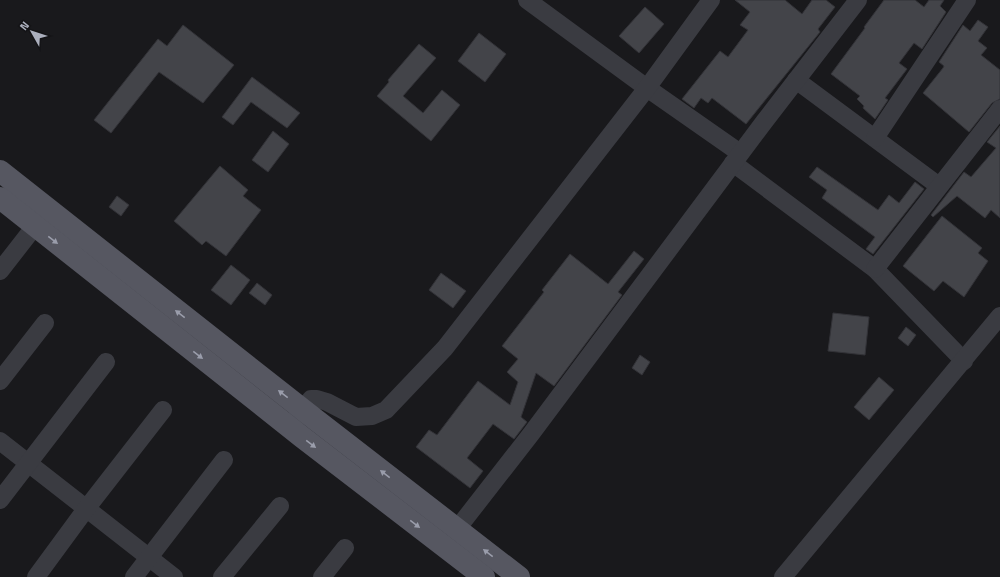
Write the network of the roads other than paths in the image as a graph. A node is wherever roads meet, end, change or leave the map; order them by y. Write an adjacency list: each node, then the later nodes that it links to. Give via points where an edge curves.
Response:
1 (527, 0): 6 (street)
2 (711, 0): 6 (street)
3 (858, 0): 5 (street)
4 (967, 0): 8 (street)
5 (796, 80): 8 (street); 9 (street)
6 (647, 88): 9 (street); 22 (street, via 445,348 386,410 372,416 356,417 317,399 311,399)
7 (1000, 109): 11 (street)
8 (875, 138): 11 (street)
9 (737, 158): 14 (street); 30 (street, via 577,374)
10 (0, 171): 22 (main road, one-way to 10)
11 (939, 186): 14 (street)
12 (0, 198): 13 (main road)
13 (35, 226): 15 (street); 23 (main road, one-way to 23)
14 (875, 268): 18 (street)
15 (0, 271)
16 (1000, 316): 18 (street)
17 (45, 323): 20 (street)
18 (964, 361): 40 (street)
19 (106, 362): 26 (street)
20 (0, 381)
21 (163, 410): 29 (street)
22 (302, 410): 23 (street); 30 (main road, one-way to 22)
23 (289, 427): 38 (main road, one-way to 38)
24 (0, 441): 26 (street)
25 (224, 460): 32 (street)
26 (27, 463): 27 (street); 29 (street)
27 (0, 500)
28 (280, 506): 36 (street)
29 (86, 509): 32 (street); 33 (street)
30 (457, 529): 39 (main road, one-way to 30)
31 (345, 548): 37 (street)
32 (150, 557): 34 (street); 35 (street)
33 (36, 577)
34 (134, 577)
35 (174, 577)
36 (222, 577)
37 (322, 577)
38 (484, 577)
39 (519, 577)
40 (783, 577)

